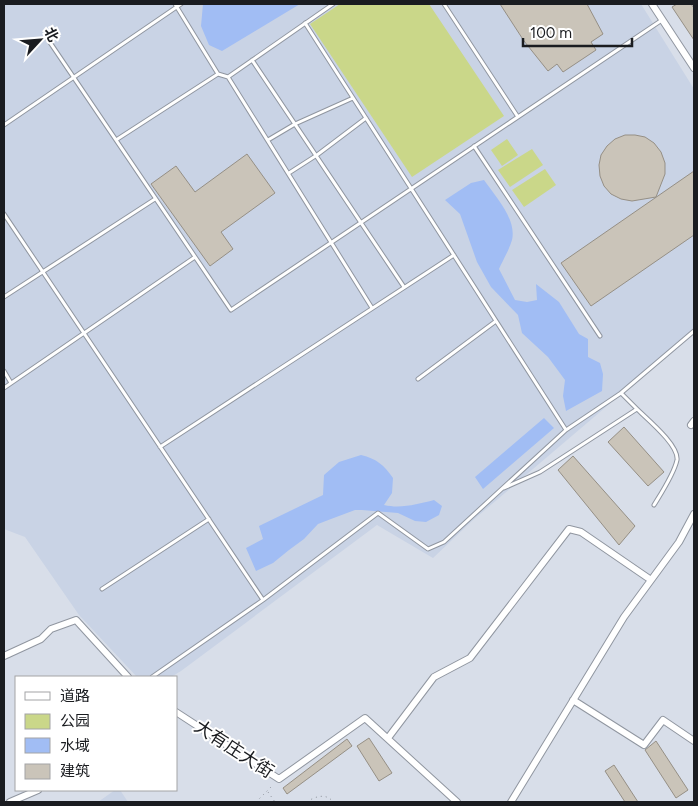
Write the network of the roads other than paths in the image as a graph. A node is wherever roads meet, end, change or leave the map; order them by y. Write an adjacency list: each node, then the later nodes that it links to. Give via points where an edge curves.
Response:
1 (181, 4): 5 (lane)
2 (333, 4): 7 (lane)
3 (444, 4): 15 (lane)
4 (652, 4): 6 (street)
5 (175, 5): 11 (lane); 13 (lane)
6 (662, 20): 10 (street); 15 (lane)
7 (305, 23): 9 (lane); 14 (lane)
8 (46, 38): 13 (lane)
9 (252, 60): 12 (lane); 17 (lane)
10 (694, 68)
11 (218, 74): 12 (lane); 19 (lane)
12 (228, 77): 20 (lane)
13 (74, 78): 18 (lane); 19 (lane)
14 (353, 98): 16 (lane); 17 (lane)
15 (518, 117): 21 (lane)
16 (366, 118): 22 (lane); 24 (lane)
17 (295, 124): 20 (lane); 22 (lane)
18 (4, 125)
19 (116, 140): 25 (lane)
20 (268, 140): 23 (lane)
21 (474, 146): 24 (lane); 38 (lane)
22 (317, 155): 23 (lane); 27 (lane)
23 (289, 174): 28 (lane)
24 (411, 188): 27 (lane); 29 (lane)
25 (155, 198): 30 (lane); 31 (lane)
26 (4, 214): 31 (lane)
27 (362, 222): 28 (lane); 32 (lane)
28 (332, 242): 30 (lane, via 230,310); 34 (lane)
29 (454, 255): 32 (lane); 35 (lane)
30 (195, 257): 37 (lane)
31 (43, 272): 33 (lane); 37 (lane)
32 (404, 287): 34 (lane)
33 (4, 297)
34 (372, 308): 46 (lane)
35 (496, 321): 40 (lane); 45 (lane)
36 (694, 331): 43 (lane)
37 (84, 333): 41 (lane); 46 (lane)
38 (600, 336)
39 (4, 371): 41 (lane)
40 (418, 379)
41 (11, 382): 42 (lane)
42 (4, 388)
43 (621, 393): 44 (lane); 45 (lane)
44 (636, 409): 47 (lane, via 540,472); 48 (lane, via 674,446 677,458)
45 (566, 430): 47 (lane)
46 (160, 447): 50 (lane)
47 (502, 489): 53 (lane, via 444,542 428,549 378,513)
48 (654, 505)
49 (694, 514): 51 (street)
50 (208, 519): 52 (lane); 53 (lane)
51 (651, 580): 57 (street); 61 (street, via 582,532 569,529 470,658 434,676)
52 (102, 589)
53 (263, 600): 56 (lane)
54 (4, 656): 55 (street, via 76,620)
55 (127, 676)
56 (153, 676)
57 (573, 700): 62 (street, via 644,745 663,720); 66 (street)
58 (178, 713): 59 (street, 大有庄大街)
59 (184, 717): 60 (street); 61 (street, 大有庄大街, via 279,779 365,718)
60 (178, 720)
61 (388, 738): 65 (street)
62 (694, 741)
63 (36, 791): 64 (street)
64 (10, 802)
65 (457, 802)
66 (511, 802)

